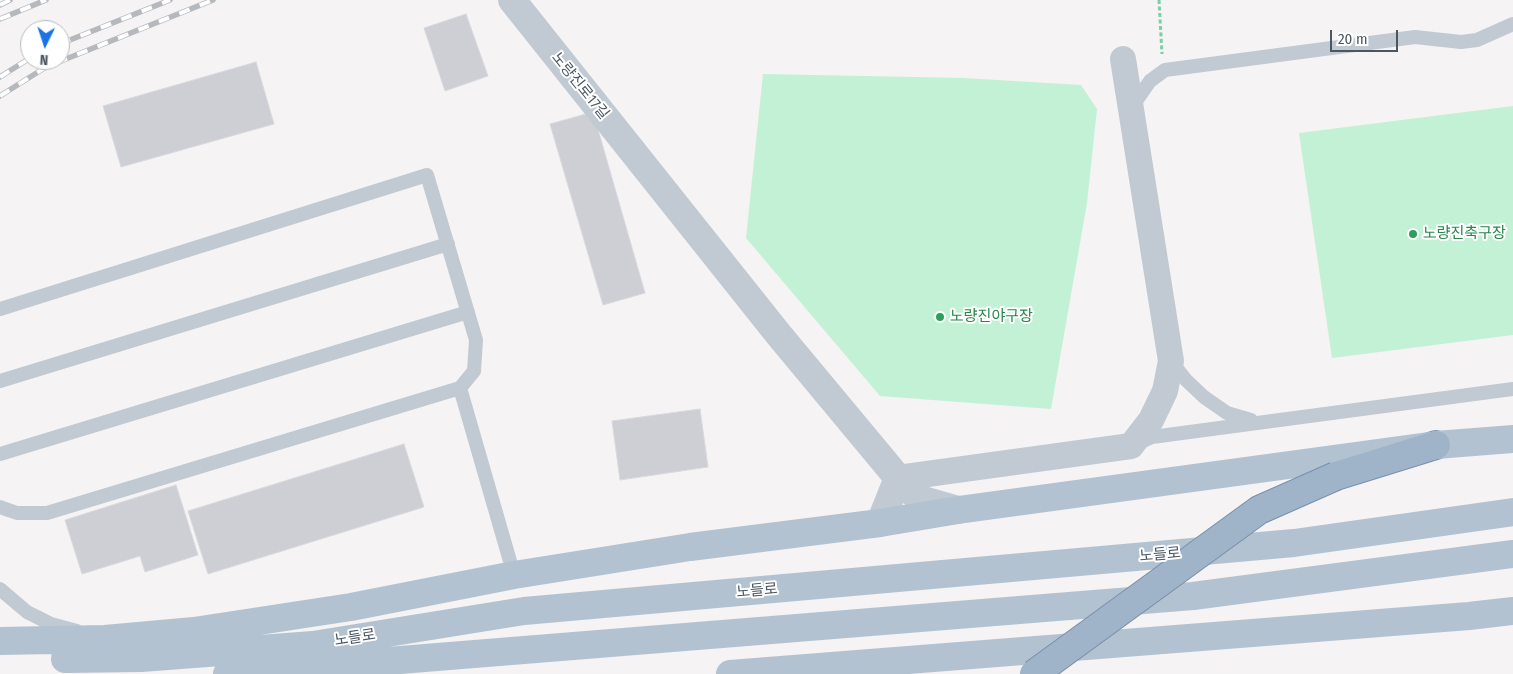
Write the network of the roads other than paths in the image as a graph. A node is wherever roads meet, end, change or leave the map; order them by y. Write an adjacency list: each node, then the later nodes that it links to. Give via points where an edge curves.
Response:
1 (512, 0): 17 (street, 노량진로17길)
2 (1513, 24): 4 (lane, via 1477,40 1461,42 1415,37 1165,70 1150,81)
3 (1123, 59): 4 (street)
4 (1132, 108): 8 (street)
5 (448, 244): 6 (lane, via 427,175); 7 (lane); 9 (lane)
6 (0, 308)
7 (468, 312): 10 (lane, via 476,340 474,371); 16 (lane)
8 (1171, 360): 12 (lane, via 1204,398 1227,413); 15 (street, via 1165,391 1151,420)
9 (0, 381)
10 (460, 388): 18 (lane, via 47,513 17,513); 23 (lane)
11 (1513, 389): 12 (lane)
12 (1257, 422): 15 (lane, via 1152,437)
13 (1513, 439): 14 (main road)
14 (1436, 445): 19 (main road); 33 (highway, bridge, via 1336,476 1260,510)
15 (1131, 446): 17 (street)
16 (0, 454)
17 (898, 478): 19 (street, 노량진로17길, via 923,500); 21 (street)
18 (0, 507)
19 (958, 510): 21 (main road)
20 (1513, 512): 30 (main road, 노들로, via 1294,543 524,611 313,645 141,658)
21 (880, 523): 23 (main road, via 690,547)
22 (1513, 554): 31 (main road, 노들로, via 1193,596)
23 (514, 575): 28 (main road, via 351,607 194,631)
24 (0, 590): 28 (lane, via 27,612 50,624)
25 (1513, 611): 26 (main road)
26 (1470, 616): 27 (main road); 32 (main road)
27 (1513, 627)
28 (105, 639): 29 (main road)
29 (0, 641)
30 (0, 658)
31 (227, 674)
32 (730, 674)
33 (1034, 674)

